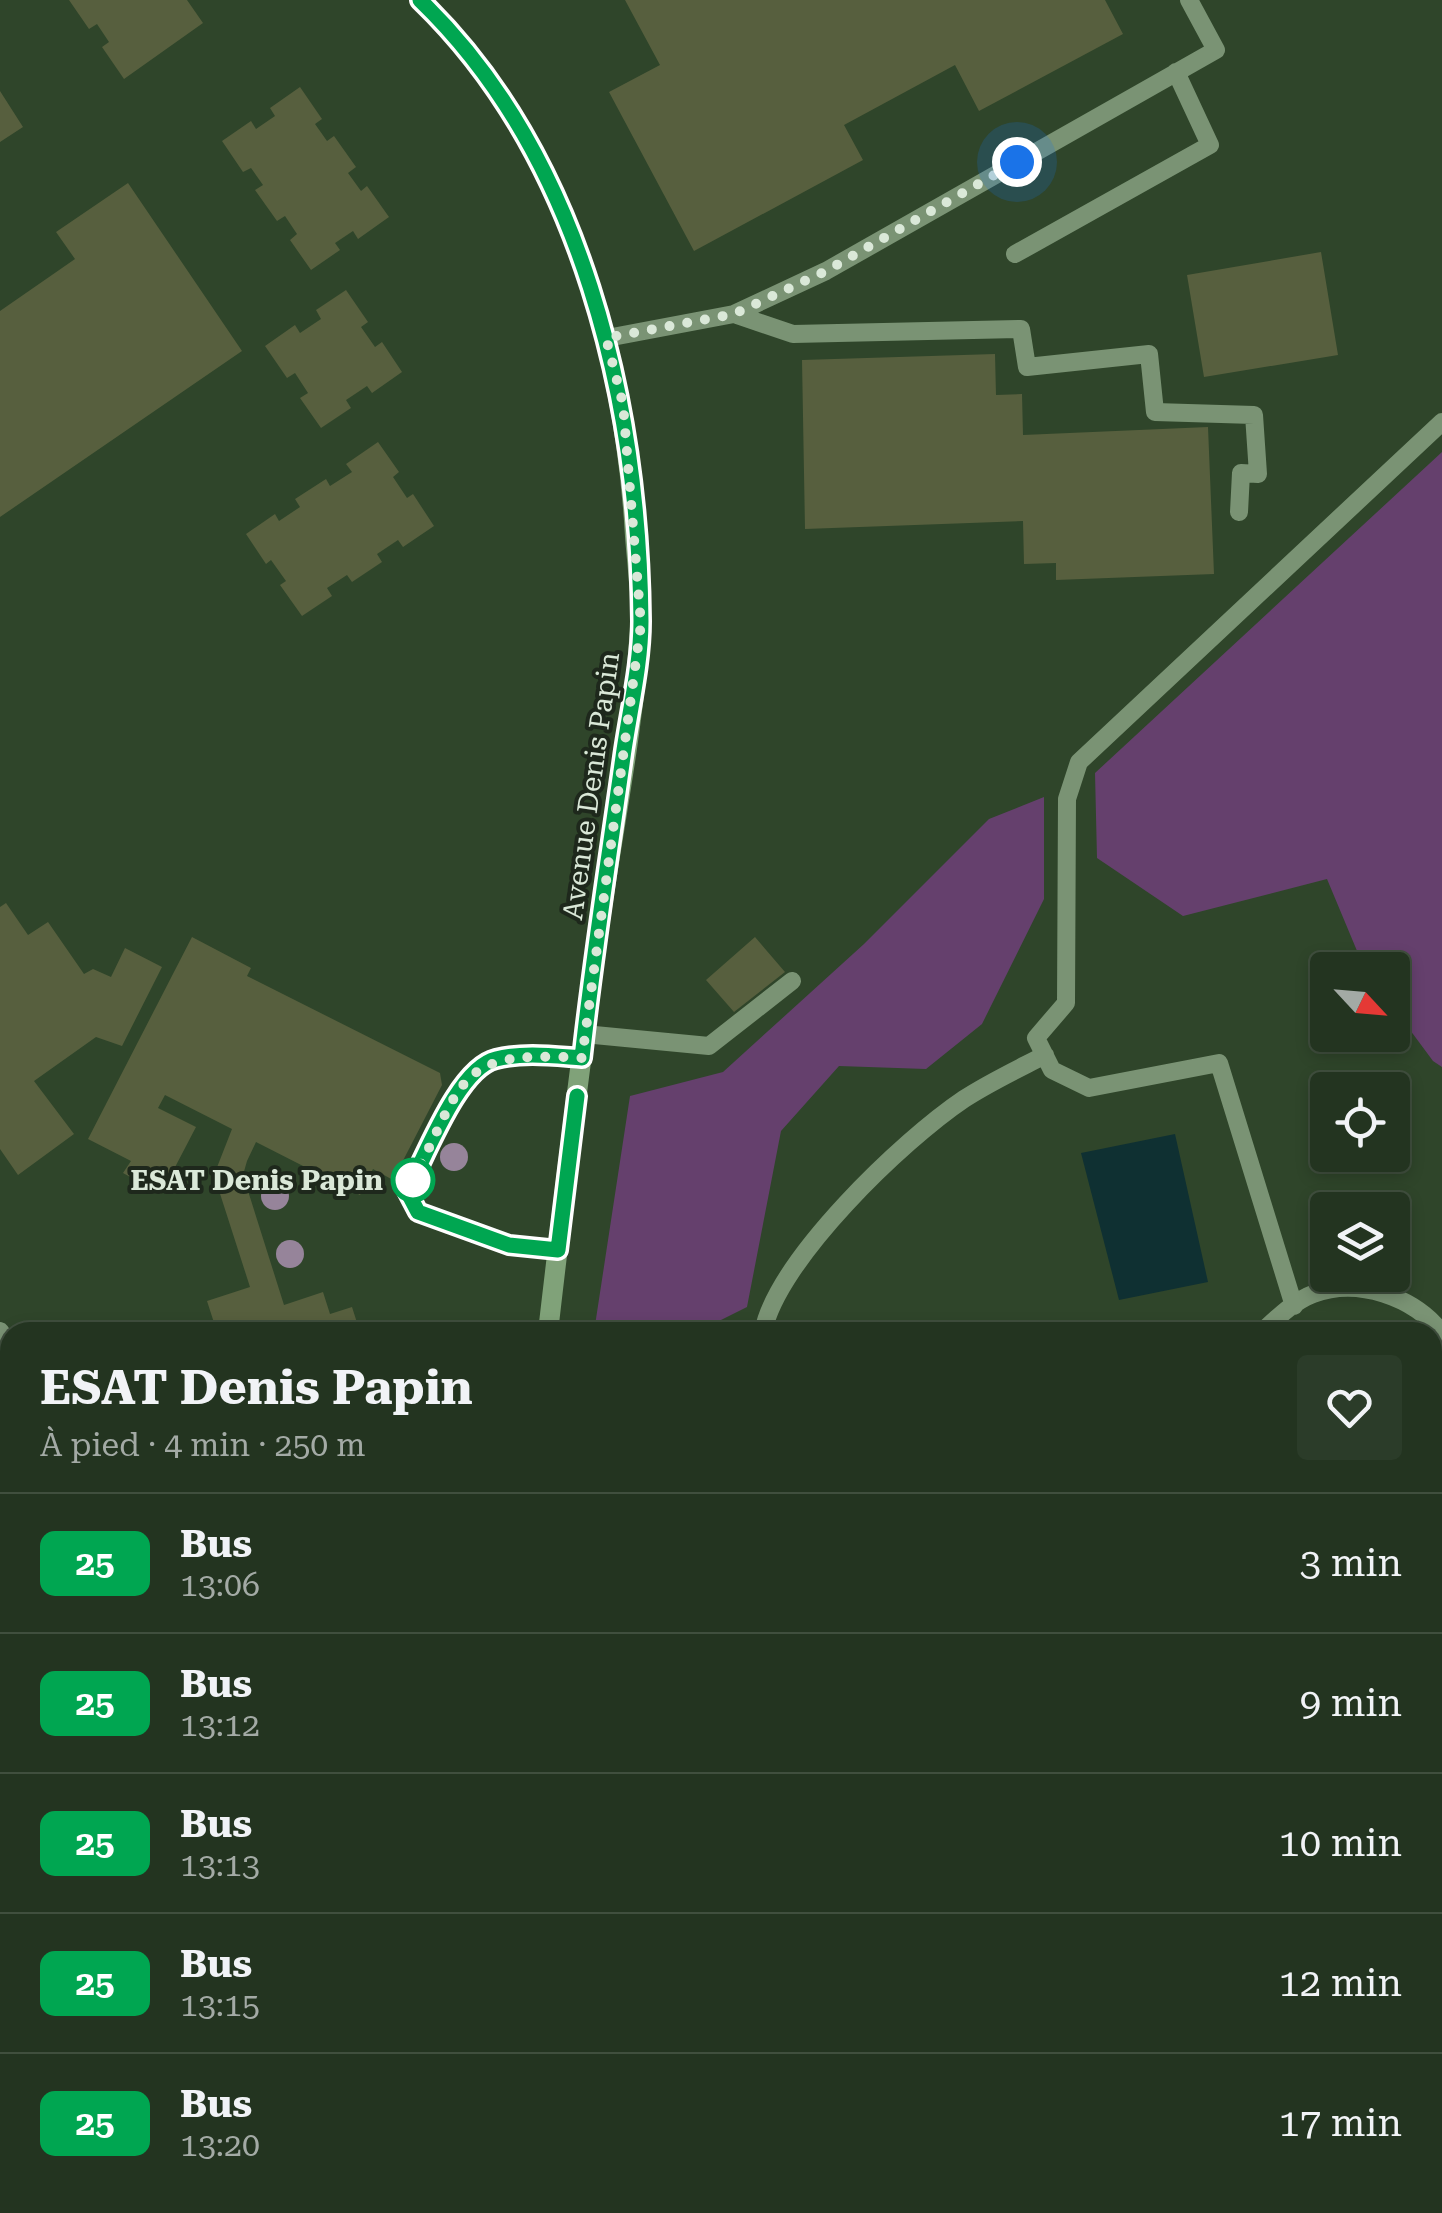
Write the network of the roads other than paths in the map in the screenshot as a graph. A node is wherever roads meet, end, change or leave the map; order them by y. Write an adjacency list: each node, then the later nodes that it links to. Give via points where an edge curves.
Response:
1 (420, 0): 6 (main road, Avenue Denis Papin, via 516,124 560,212)
2 (1189, 0): 3 (lane, via 1216,50)
3 (1176, 72): 4 (lane, via 1210,145); 5 (lane, via 826,271)
4 (1015, 254)
5 (734, 314): 6 (lane); 8 (lane, via 793,334 1020,328 1027,366 1150,354 1155,412 1254,415 1258,474 1240,473)
6 (606, 338): 10 (main road, Avenue Denis Papin, via 623,404 641,624)
7 (1442, 422): 11 (lane, via 1079,762 1067,799 1066,1003 1036,1038)
8 (1239, 512)
9 (792, 981): 10 (lane, via 709,1046)
10 (584, 1034): 12 (main road, Avenue Denis Papin)
11 (1045, 1054): 14 (lane, via 1052,1070 1089,1088 1219,1063); 16 (lane, via 963,1100 879,1171 793,1265)
12 (582, 1058): 13 (main road, Avenue Denis Papin); 13 (lane, via 493,1059 469,1074 407,1191 418,1212 509,1245)
13 (558, 1250): 15 (main road, Avenue Denis Papin)
14 (1294, 1306): 17 (lane); 18 (lane, via 1312,1294 1346,1288 1406,1300)
15 (549, 1322)
16 (766, 1322)
17 (1274, 1322)
18 (1430, 1322)

